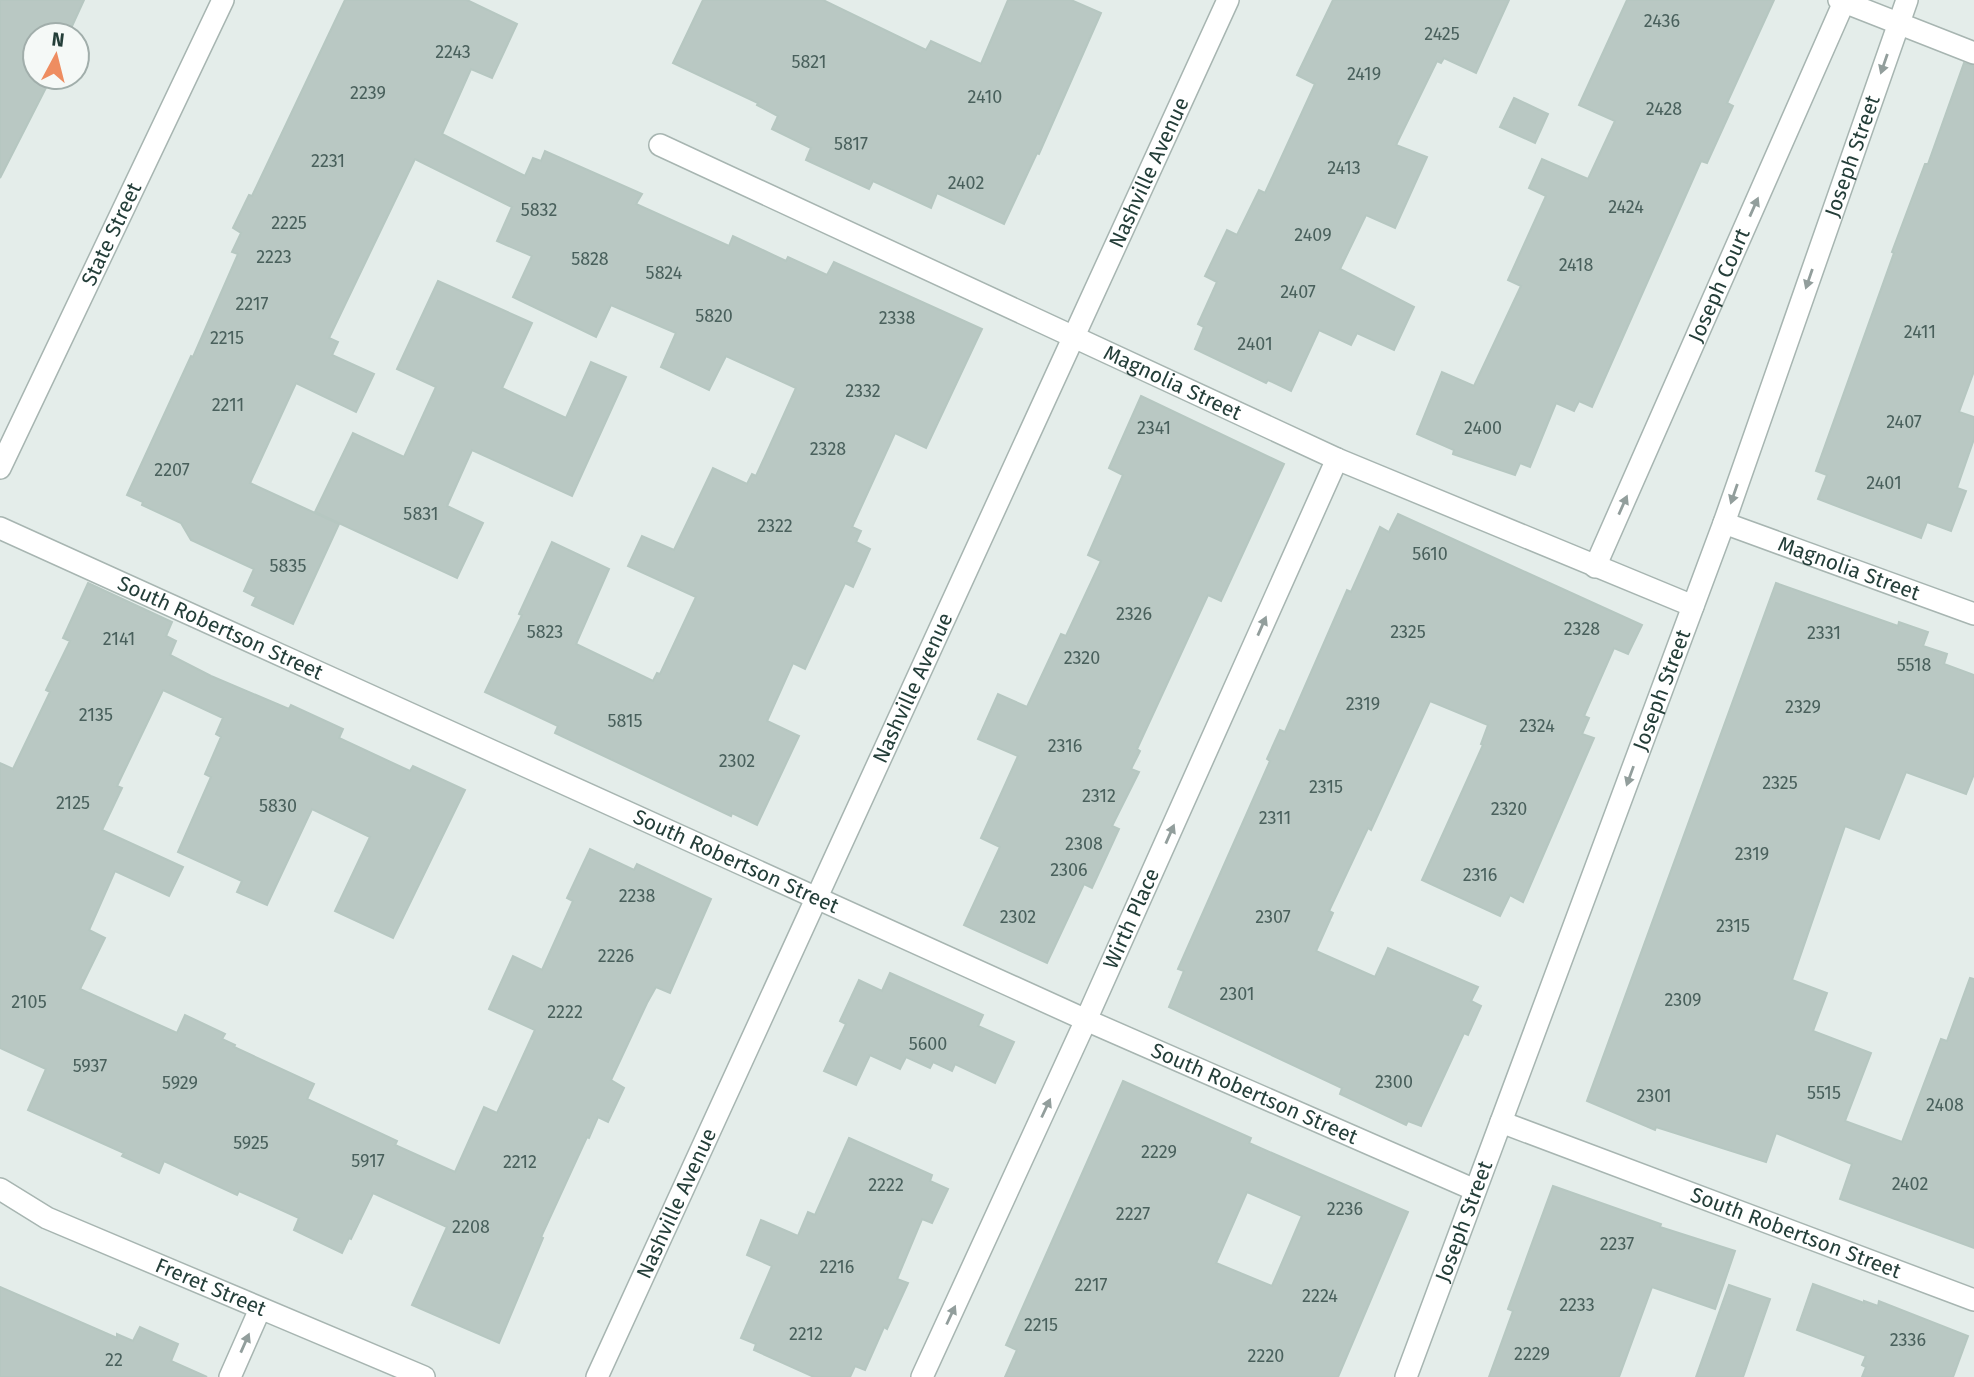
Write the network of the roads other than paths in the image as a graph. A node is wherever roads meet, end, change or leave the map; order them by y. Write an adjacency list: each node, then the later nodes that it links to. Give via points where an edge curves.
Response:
1 (223, 0): 10 (street, State Street)
2 (1228, 0): 8 (street, Nashville Avenue)
3 (1907, 0): 5 (street, Joseph Street)
4 (1841, 1): 5 (street); 13 (street, Joseph Court, one-way to 4)
5 (1898, 24): 6 (street); 11 (street, Joseph Street, one-way to 11)
6 (1974, 53)
7 (660, 145): 8 (street, Magnolia Street)
8 (1075, 336): 9 (street, Magnolia Street); 16 (street, Nashville Avenue)
9 (1338, 459): 13 (street, Magnolia Street); 17 (street, Wirth Place, one-way to 9)
10 (0, 468)
11 (1724, 523): 14 (street, Joseph Street); 15 (street, Magnolia Street)
12 (0, 528): 16 (street, South Robertson Street)
13 (1595, 567): 14 (street, Magnolia Street)
14 (1693, 606): 18 (street, Joseph Street, one-way to 18)
15 (1974, 614)
16 (817, 897): 17 (street, South Robertson Street); 25 (street, Nashville Avenue)
17 (1086, 1020): 20 (street, South Robertson Street); 26 (street, Wirth Place, one-way to 17)
18 (1501, 1122): 20 (street, Joseph Street); 21 (street, South Robertson Street)
19 (0, 1189): 22 (street, Freret Street, via 47,1218)
20 (1475, 1190): 27 (street, Joseph Street)
21 (1974, 1300)
22 (260, 1309): 23 (street, one-way to 22); 24 (street, Freret Street)
23 (230, 1377)
24 (424, 1377)
25 (597, 1377)
26 (922, 1377)
27 (1406, 1377)

